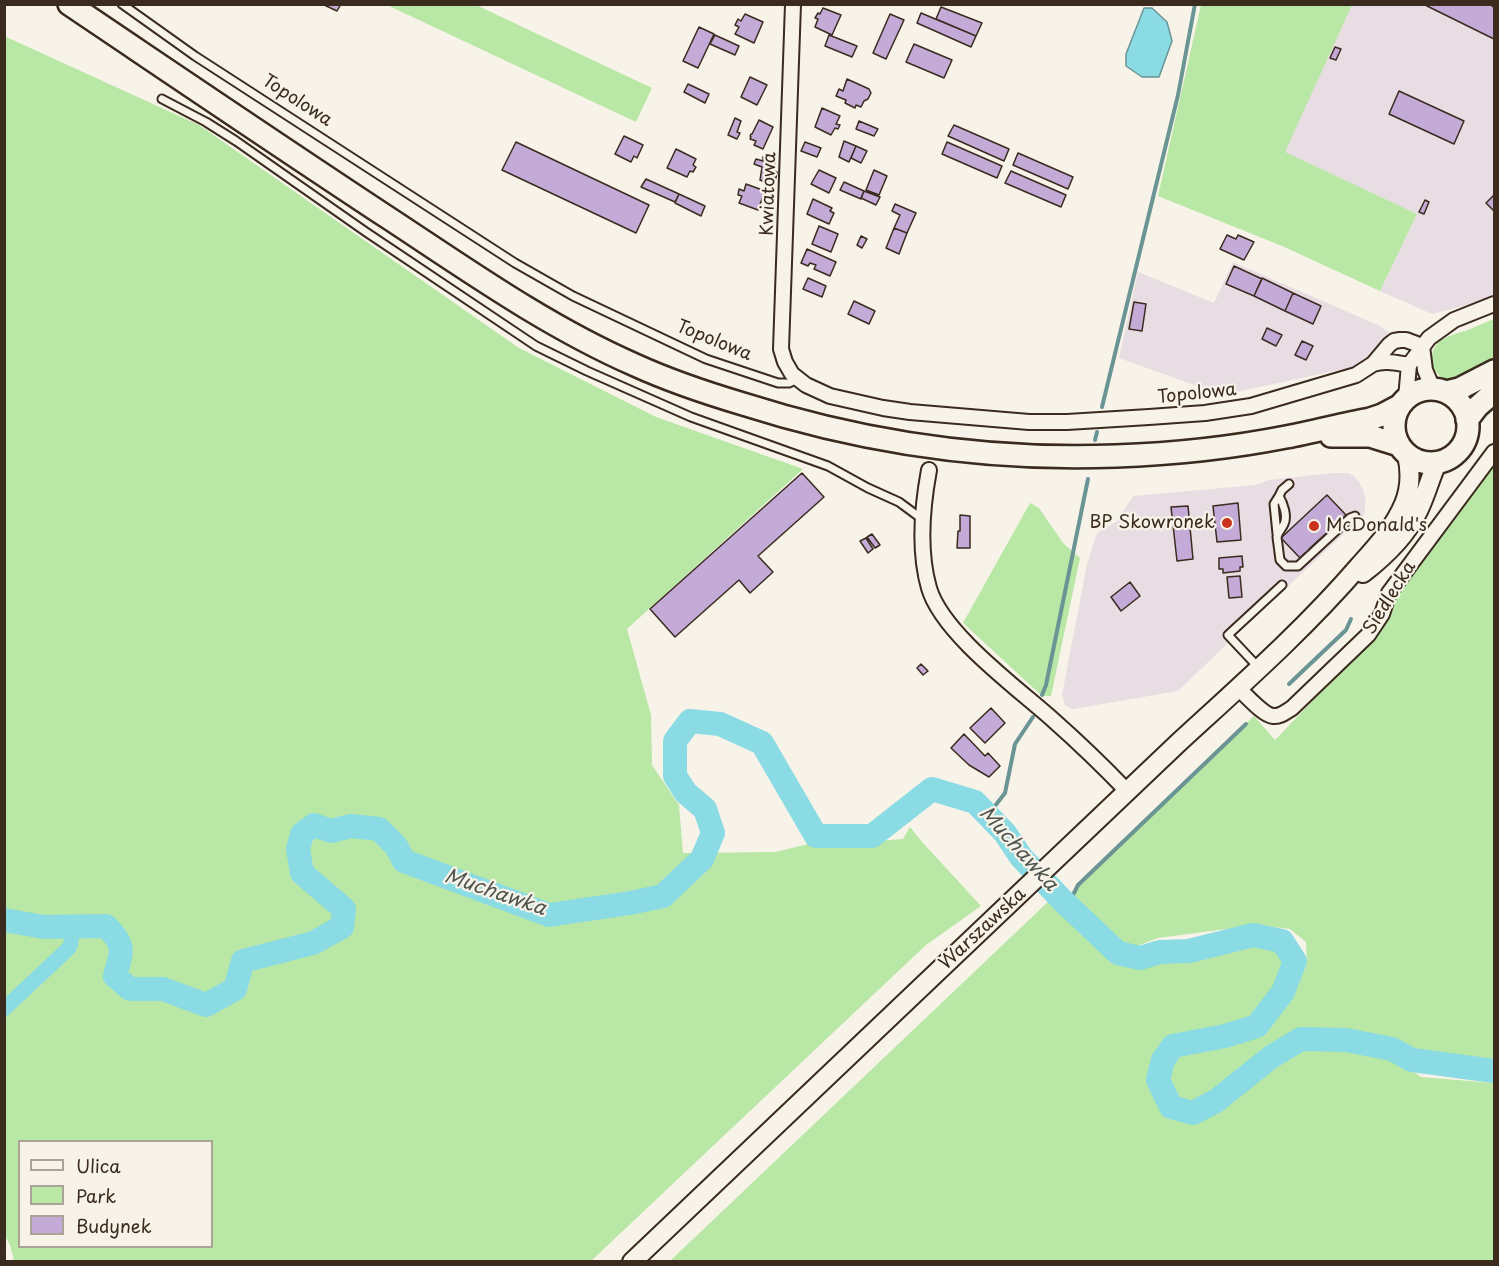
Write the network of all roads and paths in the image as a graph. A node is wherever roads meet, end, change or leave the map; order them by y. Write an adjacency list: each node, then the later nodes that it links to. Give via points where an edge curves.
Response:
1 (69, 4): 15 (main road, via 495,288 591,343 669,380 813,425 939,449 1019,456 1113,456 1202,450)
2 (122, 4): 10 (lane, Topolowa, via 260,99 573,296 705,359 778,383)
3 (793, 4): 10 (street, Kwiatowa, via 781,343 785,362)
4 (162, 99): 22 (lane, via 236,141 536,346 691,417 828,466 899,502)
5 (1494, 304): 6 (street, via 1454,320)
6 (1422, 346): 7 (street, Topolowa, via 1406,340 1394,341); 8 (street); 11 (street, via 1425,370)
7 (1373, 364): 8 (street, Topolowa); 10 (street, Topolowa, via 1356,375 1251,406 1067,422 883,408 822,393)
8 (1409, 364): 13 (street)
9 (1494, 371): 11 (main road, via 1460,389)
10 (798, 379)
11 (1439, 390): 13 (main road, via 1418,391); 14 (main road, via 1455,397)
12 (1494, 392): 14 (main road)
13 (1402, 402): 15 (main road, via 1382,416); 16 (main road, via 1394,425)
14 (1467, 420): 18 (main road, via 1466,439 1459,450)
15 (1285, 437): 16 (main road, via 1370,436)
16 (1403, 450): 18 (main road, via 1421,462); 24 (main road, Warszawska, via 1410,483 1401,512)
17 (1494, 452): 26 (street, Siedlecka, via 1389,592 1382,614 1368,635 1292,708 1272,716)
18 (1437, 463): 24 (main road, Warszawska, via 1418,511 1399,540)
19 (929, 470): 22 (street)
20 (1289, 484): 21 (lane, via 1279,496 1285,523 1277,534 1280,560 1286,566 1301,564)
21 (1355, 516)
22 (922, 519): 27 (street, via 922,556 929,588 948,622)
23 (1282, 585): 25 (lane, via 1228,635)
24 (1333, 596): 25 (main road, Warszawska)
25 (1259, 668): 26 (main road, Warszawska)
26 (1238, 688): 27 (main road, Warszawska)
27 (1127, 791): 28 (main road, Warszawska)
28 (632, 1262)

